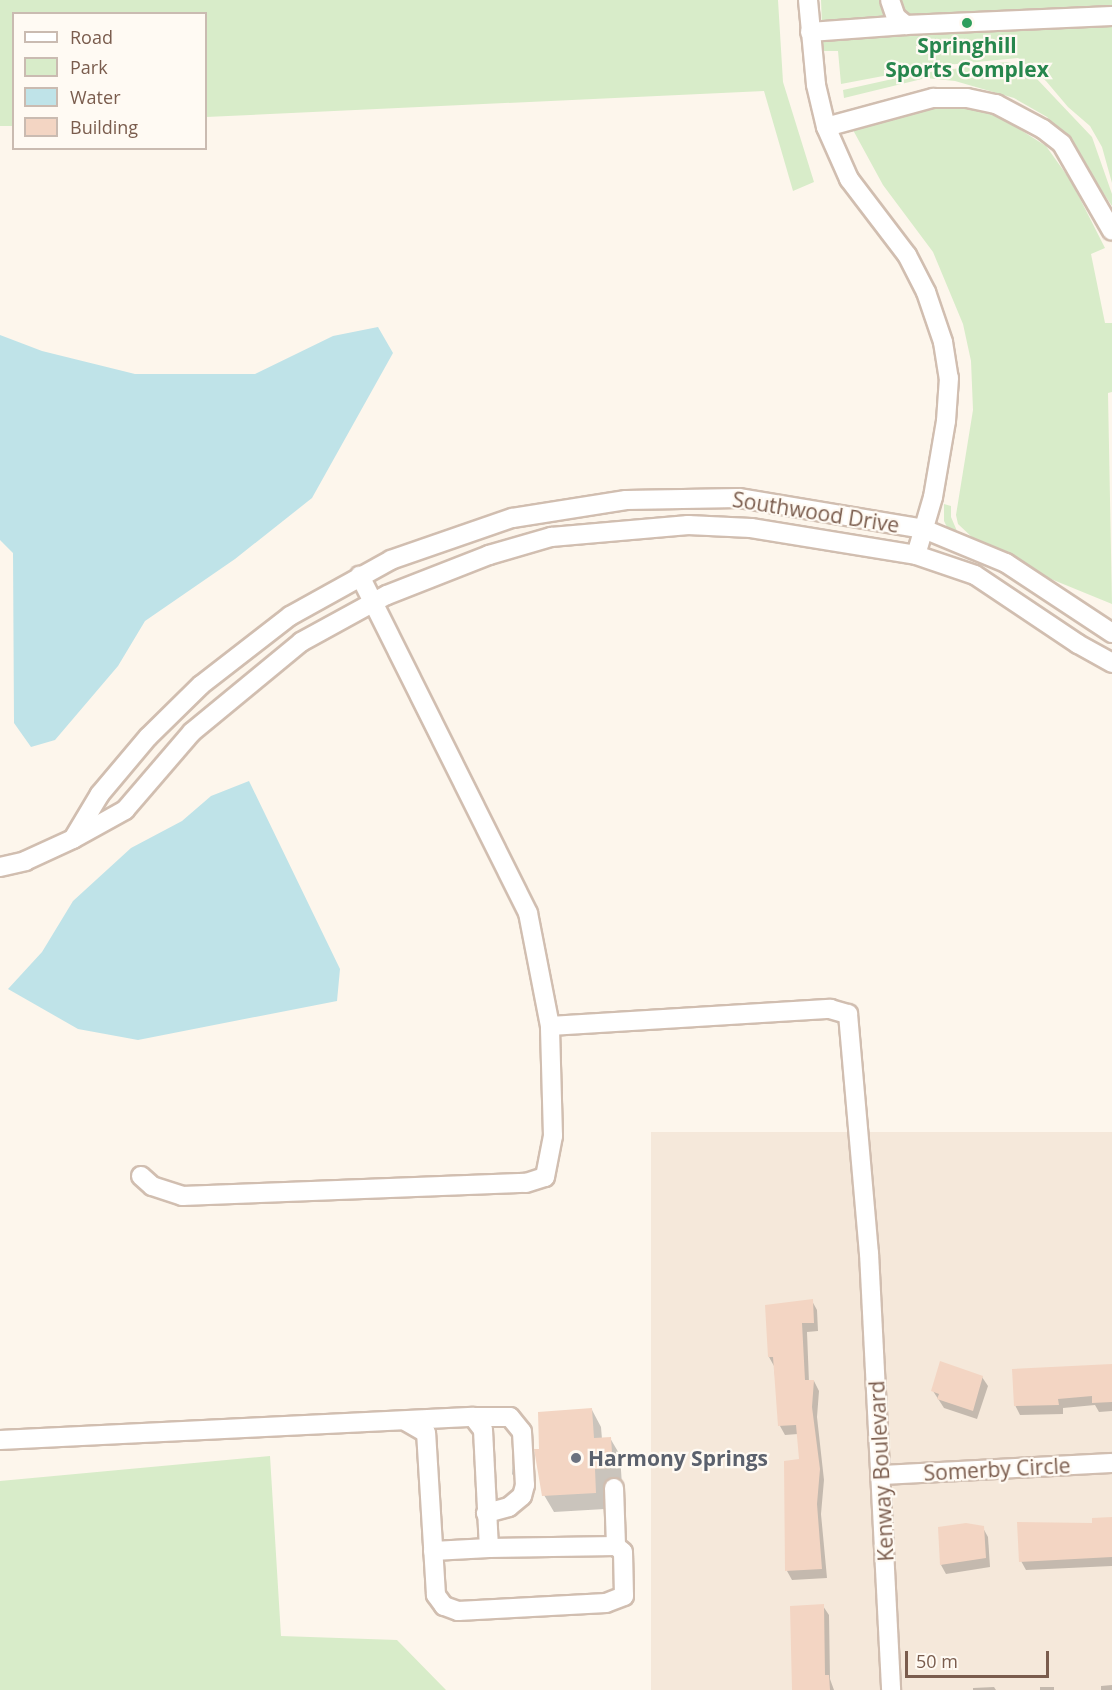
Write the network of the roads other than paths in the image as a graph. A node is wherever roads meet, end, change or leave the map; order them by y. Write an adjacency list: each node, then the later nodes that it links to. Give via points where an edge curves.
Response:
1 (808, 0): 5 (street)
2 (890, 0): 4 (street, via 896,17)
3 (1112, 16): 4 (street)
4 (906, 25): 5 (street)
5 (810, 32): 6 (street)
6 (826, 127): 7 (street, via 933,98 967,98 996,104 1062,144); 8 (street, via 849,179 907,255 926,292 943,342 949,378 946,422)
7 (1112, 231)
8 (924, 529): 9 (street); 10 (street, Southwood Drive, via 739,498 626,500 512,518 436,542); 12 (street, Southwood Drive, via 1006,563)
9 (916, 555): 11 (street, Southwood Drive, via 741,528 688,525 551,537 489,555); 13 (street, Southwood Drive, via 975,575)
10 (360, 576): 11 (street); 14 (street, Southwood Drive, via 290,616 201,685 148,737 100,794)
11 (374, 602): 14 (street, Southwood Drive, via 301,642 192,732 126,810); 16 (street, via 528,913)
12 (1112, 633)
13 (1112, 663)
14 (73, 839): 15 (street, Southwood Drive, via 25,861)
15 (0, 867)
16 (550, 1026): 17 (street, via 553,1136 545,1177 526,1183 182,1196 152,1185); 22 (street, Kenway Boulevard, via 830,1009 848,1014 869,1253)
17 (141, 1176)
18 (473, 1417): 19 (street); 24 (street, via 483,1430); 24 (street, via 510,1417 522,1432 524,1491 509,1507)
19 (405, 1421): 20 (street); 27 (street, via 426,1433)
20 (0, 1440)
21 (1112, 1463): 22 (street, Somerby Circle)
22 (882, 1475): 28 (street, Kenway Boulevard)
23 (614, 1488): 25 (street)
24 (486, 1513): 26 (street)
25 (616, 1546): 26 (street); 27 (street, via 623,1552 625,1592 620,1600 458,1611 444,1606 436,1595)
26 (489, 1548): 27 (street)
27 (433, 1551)
28 (891, 1690)

